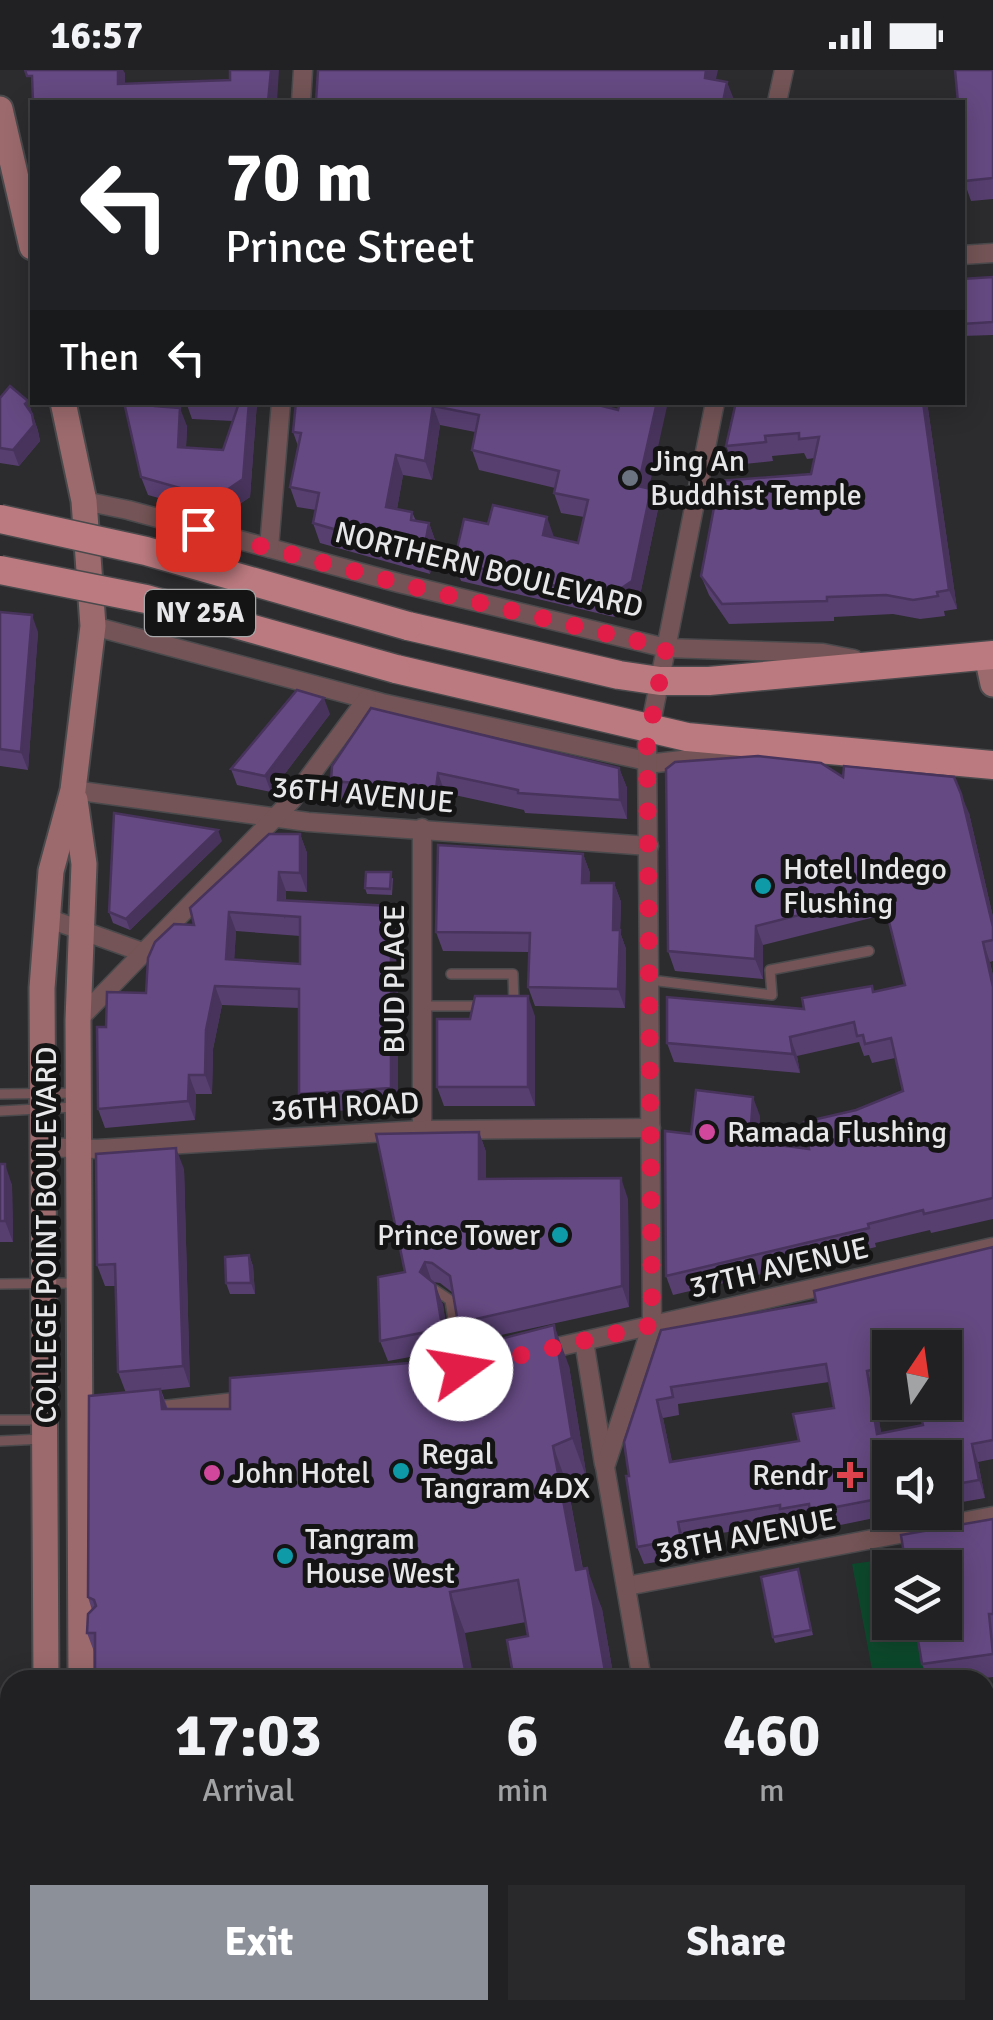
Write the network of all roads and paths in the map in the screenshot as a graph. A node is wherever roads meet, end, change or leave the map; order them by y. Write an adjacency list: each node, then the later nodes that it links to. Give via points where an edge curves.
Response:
1 (303, 70): 3 (street)
2 (784, 70): 4 (street)
3 (301, 100)
4 (777, 100)
5 (0, 109): 6 (main road)
6 (30, 238)
7 (993, 253): 8 (street)
8 (965, 255)
9 (65, 405): 12 (main road, COLLEGE POINT BOULEVARD)
10 (281, 405): 14 (street)
11 (715, 405): 17 (street)
12 (84, 501): 14 (street, NORTHERN BOULEVARD); 16 (main road, COLLEGE POINT BOULEVARD)
13 (0, 519): 20 (main road, NORTHERN BOULEVARD / NY 25A, bridge, via 109,542 408,626)
14 (269, 548): 17 (street, NORTHERN BOULEVARD)
15 (0, 570): 23 (main road, NY 25A, bridge, via 146,599)
16 (93, 626): 22 (street); 27 (main road, COLLEGE POINT BOULEVARD)
17 (666, 648): 19 (street, NORTHERN BOULEVARD, via 822,654); 20 (street)
18 (990, 656): 19 (main road, NORTHERN BOULEVARD / NY 25A); 21 (main road)
19 (884, 665): 20 (main road, NORTHERN BOULEVARD / NY 25A)
20 (660, 681): 23 (street)
21 (993, 684)
22 (367, 699): 25 (street); 28 (street)
23 (650, 730): 24 (main road, NY 25A); 25 (street)
24 (794, 746): 25 (street); 26 (main road, NY 25A)
25 (648, 762): 30 (street)
26 (993, 765)
27 (73, 790): 28 (street, 36TH AVENUE); 31 (main road, COLLEGE POINT BOULEVARD, via 51,871); 32 (main road, COLLEGE POINT BOULEVARD, via 84,864)
28 (276, 816): 29 (street, 36TH AVENUE); 34 (street)
29 (422, 828): 30 (street, 36TH AVENUE); 37 (street, BUD PLACE)
30 (649, 846): 36 (street)
31 (47, 918): 32 (street); 41 (main road, COLLEGE POINT BOULEVARD)
32 (81, 930): 34 (street); 38 (main road, COLLEGE POINT BOULEVARD)
33 (869, 951): 36 (lane, via 770,970 772,995)
34 (142, 952): 38 (street)
35 (451, 974): 37 (lane, via 513,974 514,1006)
36 (650, 980): 43 (street)
37 (422, 1006): 44 (street, BUD PLACE)
38 (78, 1020): 40 (main road, COLLEGE POINT BOULEVARD)
39 (0, 1094): 41 (lane)
40 (78, 1100): 41 (lane); 46 (main road, COLLEGE POINT BOULEVARD)
41 (42, 1101): 42 (lane); 45 (main road, COLLEGE POINT BOULEVARD)
42 (0, 1111)
43 (651, 1128): 44 (street, 36TH ROAD); 52 (street)
44 (422, 1130): 46 (street, 36TH ROAD)
45 (42, 1147): 46 (street, 36TH ROAD); 48 (main road, COLLEGE POINT BOULEVARD)
46 (78, 1148): 49 (main road, COLLEGE POINT BOULEVARD)
47 (993, 1247): 52 (street, 37TH AVENUE)
48 (43, 1283): 49 (lane); 50 (lane); 60 (main road, COLLEGE POINT BOULEVARD)
49 (79, 1283): 58 (main road, COLLEGE POINT BOULEVARD)
50 (0, 1284)
51 (436, 1290): 55 (lane, via 450,1300)
52 (652, 1325): 53 (street, 37TH AVENUE); 62 (street)
53 (584, 1341): 54 (street, 37TH AVENUE); 62 (street)
54 (514, 1357)
55 (461, 1369)
56 (281, 1397): 57 (street)
57 (135, 1413)
58 (89, 1418): 60 (street); 65 (main road, COLLEGE POINT BOULEVARD)
59 (0, 1420): 60 (lane)
60 (45, 1430): 61 (lane); 66 (main road, COLLEGE POINT BOULEVARD)
61 (0, 1441)
62 (605, 1467): 64 (street)
63 (993, 1516): 64 (street, 38TH AVENUE)
64 (627, 1586): 69 (street)
65 (89, 1647): 66 (lane); 68 (main road, COLLEGE POINT BOULEVARD)
66 (46, 1648): 67 (main road, COLLEGE POINT BOULEVARD)
67 (46, 1670)
68 (83, 1670)
69 (640, 1670)

